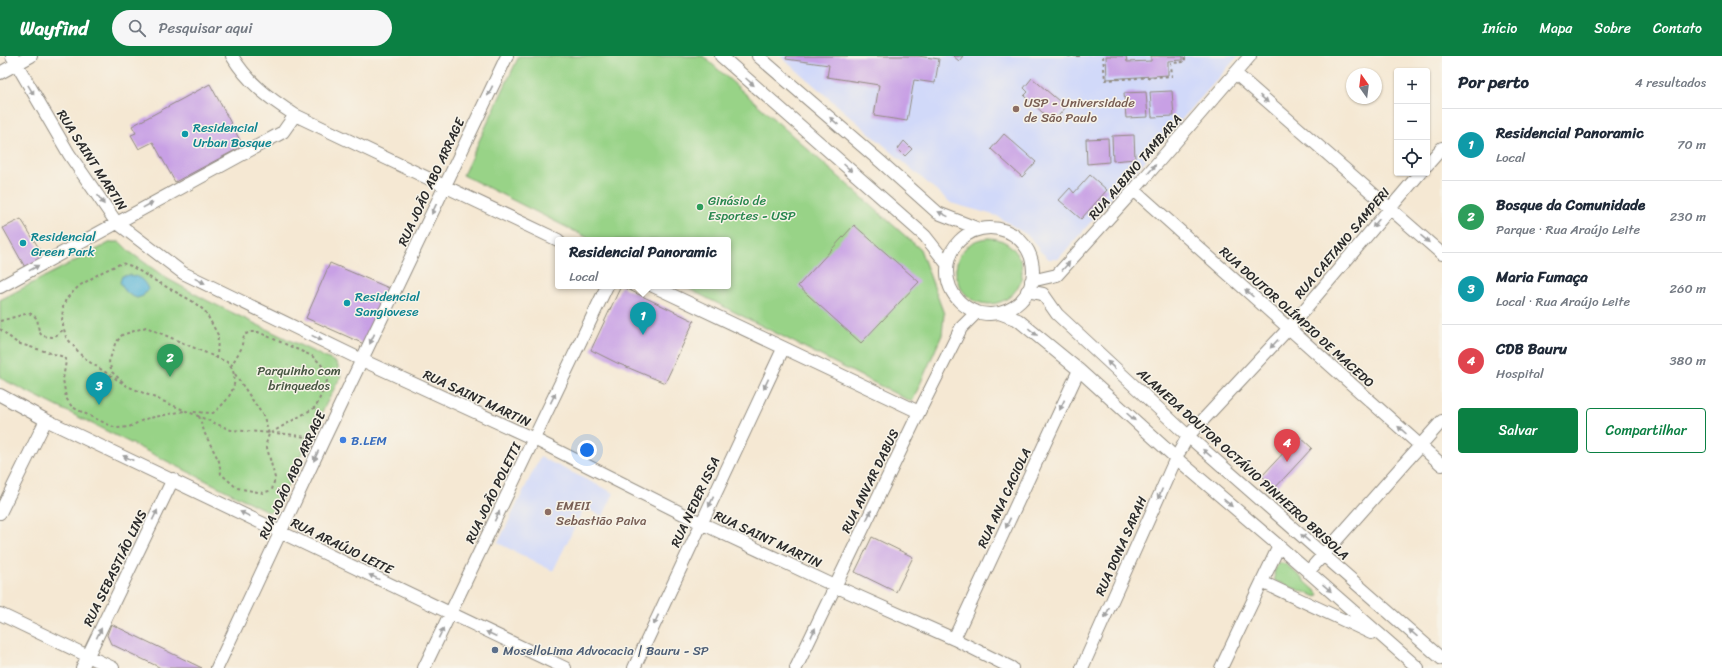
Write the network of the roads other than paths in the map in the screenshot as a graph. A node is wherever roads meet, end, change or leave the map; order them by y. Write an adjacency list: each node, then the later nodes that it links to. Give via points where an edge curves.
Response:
1 (31, 56): 7 (street)
2 (232, 56): 10 (street, via 263,94)
3 (507, 56): 14 (street, RUA JOÃO ABO ARRAGE, one-way to 14)
4 (721, 56): 21 (street, one-way to 21, via 924,236)
5 (758, 56): 18 (street, one-way to 5, via 938,213)
6 (1250, 56): 9 (street, RUA ALBINO TAMBARA)
7 (14, 60): 8 (street); 17 (street, RUA SAINT MARTIN, one-way to 17, via 69,154)
8 (0, 73)
9 (1235, 73): 15 (street, RUA ALBINO TAMBARA, one-way to 9); 16 (street, one-way to 16)
10 (295, 115): 14 (street); 17 (street, one-way to 10, via 282,132)
11 (1442, 148): 12 (street)
12 (1430, 162)
13 (1417, 176): 16 (street, RUA CAETANO SAMPERI)
14 (445, 186): 19 (street); 30 (street, RUA JOÃO ABO ARRAGE, one-way to 30)
15 (1134, 190): 22 (street, RUA ALBINO TAMBARA, one-way to 15, via 1057,275); 28 (street, RUA DOUTOR OLÍMPIO DE MACEDO, one-way to 15)
16 (1389, 208): 20 (street, one-way to 20); 28 (street, RUA CAETANO SAMPERI, one-way to 28)
17 (116, 222): 23 (street, one-way to 17); 30 (street, RUA SAINT MARTIN, one-way to 30, via 183,273)
18 (978, 229): 21 (street, via 956,244); 22 (street, via 993,228 1008,232 1020,240 1033,266)
19 (555, 239)
20 (1442, 254)
21 (947, 264): 26 (street, via 947,278 954,295 968,308)
22 (1030, 286): 27 (street, via 1020,301 1011,308); 36 (street, ALAMEDA DOUTOR OCTÁVIO PINHEIRO BRISOLA, one-way to 22, via 1057,314 1043,294)
23 (0, 287)
24 (606, 289): 37 (street, RUA JOÃO POLETTI, one-way to 24)
25 (658, 289): 29 (street)
26 (977, 312): 27 (street); 33 (street, RUA ANVAR DABUS, via 961,328)
27 (999, 312): 31 (street, one-way to 31, via 1018,320)
28 (1289, 328): 36 (street, RUA CAETANO SAMPERI, one-way to 36); 38 (street, RUA DOUTOR OLÍMPIO DE MACEDO, one-way to 28)
29 (783, 349): 33 (street); 43 (street, RUA NEDER ISSA, one-way to 43)
30 (362, 360): 37 (street, RUA SAINT MARTIN); 44 (street, RUA JOÃO ABO ARRAGE, one-way to 44)
31 (1079, 370): 39 (street, one-way to 39); 52 (street, RUA ANA CACIOLA, one-way to 52)
32 (0, 395): 34 (street, RUA ARAÚJO LEITE)
33 (919, 412): 49 (street, RUA ANVAR DABUS, one-way to 33)
34 (46, 420): 41 (street, RUA ARAÚJO LEITE, one-way to 34); 42 (street)
35 (1442, 421): 38 (street)
36 (1188, 436): 39 (street, RUA DONA SARAH); 46 (street, ALAMEDA DOUTOR OCTÁVIO PINHEIRO BRISOLA, one-way to 36)
37 (534, 439): 43 (street, RUA SAINT MARTIN); 51 (street, RUA JOÃO POLETTI, one-way to 37)
38 (1420, 446): 40 (street, RUA DOUTOR OLÍMPIO DE MACEDO); 46 (street)
39 (1176, 458): 45 (street, one-way to 45); 64 (street, RUA DONA SARAH, one-way to 64)
40 (1442, 465)
41 (173, 479): 44 (street, RUA ARAÚJO LEITE, one-way to 41); 54 (street, RUA SEBASTIÃO LINS, one-way to 41)
42 (0, 513)
43 (701, 523): 49 (street, RUA SAINT MARTIN); 61 (street, RUA NEDER ISSA, one-way to 61)
44 (281, 532): 51 (street, RUA ARAÚJO LEITE, one-way to 44); 58 (street, RUA JOÃO ABO ARRAGE)
45 (1279, 546): 47 (street); 48 (street)
46 (1325, 556): 47 (street); 55 (street, ALAMEDA DOUTOR OCTÁVIO PINHEIRO BRISOLA, one-way to 46)
47 (1308, 572): 53 (street, one-way to 53)
48 (1262, 582): 53 (street); 65 (street)
49 (835, 586): 52 (street, RUA SAINT MARTIN); 62 (street, RUA ANVAR DABUS, one-way to 49)
50 (0, 614): 54 (street)
51 (450, 614): 59 (street, RUA JOÃO POLETTI, one-way to 51); 60 (street, RUA ARAÚJO LEITE, one-way to 51)
52 (954, 639): 63 (street, RUA SAINT MARTIN)
53 (1385, 639): 66 (street)
54 (88, 656): 56 (street, RUA SEBASTIÃO LINS); 57 (street)
55 (1442, 659)
56 (82, 668)
57 (113, 668)
58 (217, 668)
59 (424, 668)
60 (565, 668)
61 (634, 668)
62 (796, 668)
63 (1010, 668)
64 (1082, 668)
65 (1221, 668)
66 (1418, 668)

